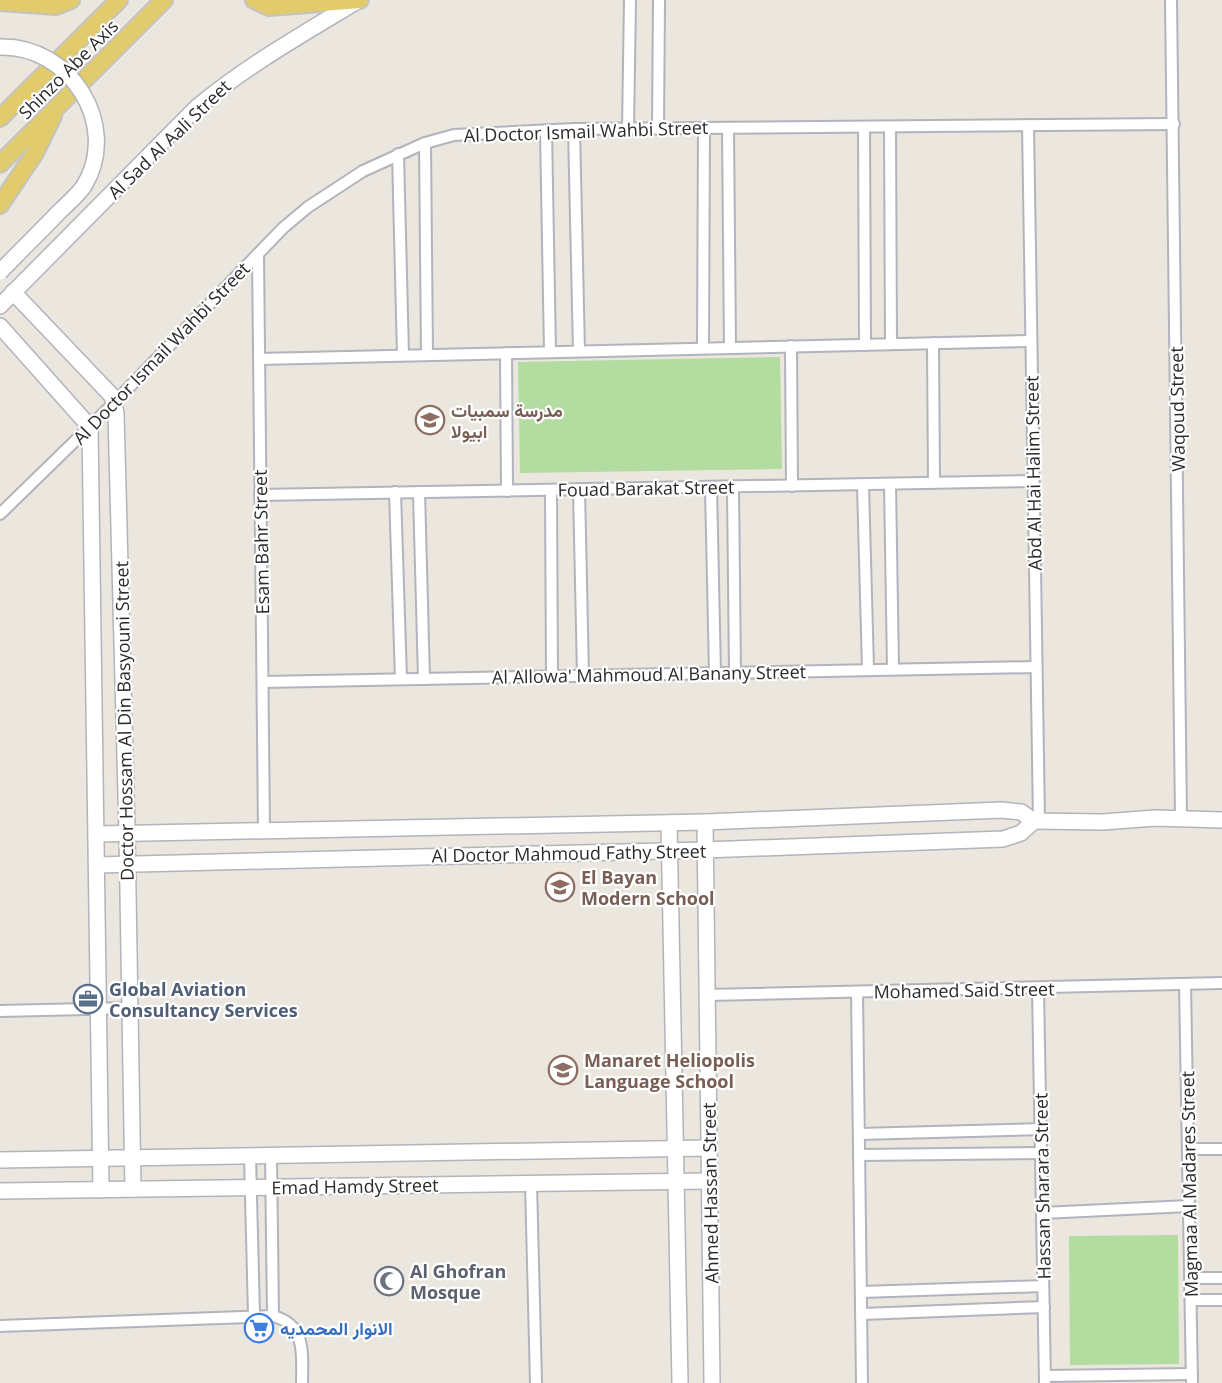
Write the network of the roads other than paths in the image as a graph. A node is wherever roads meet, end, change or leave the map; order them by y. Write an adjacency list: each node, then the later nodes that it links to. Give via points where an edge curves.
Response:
1 (71, 0): 9 (main road, via 56,6)
2 (119, 0): 12 (main road, Shinzo Abe Axis)
3 (164, 0): 11 (main road, Shinzo Abe Axis)
4 (254, 0): 5 (main road, via 278,7)
5 (359, 0): 29 (street, Al Sad Al Aali Street, via 253,65 196,108)
6 (630, 0): 20 (street)
7 (659, 0): 21 (street)
8 (1171, 0): 13 (street, Waqoud Street)
9 (0, 2)
10 (0, 47): 28 (street, bridge, via 44,56 65,71 88,102 96,140 93,165 82,189)
11 (56, 109): 25 (main road, Shinzo Abe Axis); 26 (main road, via 35,153)
12 (0, 118)
13 (1174, 124): 14 (street, Al Doctor Ismail Wahbi Street); 71 (street, Waqoud Street)
14 (1028, 125): 16 (street, Al Doctor Ismail Wahbi Street); 32 (street, Abd Al Hai Halim Street)
15 (864, 127): 16 (street, Al Doctor Ismail Wahbi Street); 18 (street, Al Doctor Ismail Wahbi Street); 35 (street)
16 (890, 127): 34 (street)
17 (704, 128): 18 (street, Al Doctor Ismail Wahbi Street); 21 (street, Al Doctor Ismail Wahbi Street); 37 (street)
18 (728, 128): 38 (street)
19 (574, 129): 20 (street, Al Doctor Ismail Wahbi Street); 22 (street, Al Doctor Ismail Wahbi Street); 39 (street)
20 (628, 129): 21 (street, Al Doctor Ismail Wahbi Street)
21 (658, 129)
22 (546, 130): 23 (street, Al Doctor Ismail Wahbi Street, via 454,135); 40 (street)
23 (425, 143): 24 (street, Al Doctor Ismail Wahbi Street); 43 (street)
24 (399, 154): 27 (street, Al Doctor Ismail Wahbi Street, via 326,194); 42 (street)
25 (0, 164)
26 (0, 206)
27 (258, 254): 44 (street, Esam Bahr Street); 45 (street, Al Doctor Ismail Wahbi Street)
28 (0, 272)
29 (13, 292): 30 (street, Al Sad Al Aali Street); 45 (street, via 112,396)
30 (0, 306)
31 (0, 326): 46 (street)
32 (1031, 341): 33 (street); 47 (street, Abd Al Hai Halim Street)
33 (933, 343): 34 (street); 48 (street)
34 (891, 344): 35 (street)
35 (864, 345): 36 (street)
36 (791, 346): 38 (street); 51 (street)
37 (703, 348): 38 (street); 39 (street)
38 (730, 348)
39 (579, 351): 40 (street)
40 (550, 352): 41 (street)
41 (506, 353): 43 (street); 55 (street)
42 (403, 355): 43 (street); 44 (street)
43 (427, 355)
44 (259, 359): 59 (street, Esam Bahr Street)
45 (114, 403): 46 (street, Al Doctor Ismail Wahbi Street); 77 (street, Doctor Hossam Al Din Basyouni Street)
46 (90, 427): 60 (street, Al Doctor Ismail Wahbi Street); 78 (street, Doctor Hossam Al Din Basyouni Street)
47 (1032, 481): 48 (street, Fouad Barakat Street); 61 (street, Abd Al Hai Halim Street)
48 (934, 483): 49 (street, Fouad Barakat Street)
49 (890, 484): 50 (street, Fouad Barakat Street); 63 (street)
50 (863, 485): 51 (street, Fouad Barakat Street); 62 (street)
51 (792, 486): 53 (street, Fouad Barakat Street)
52 (711, 487): 53 (street, Fouad Barakat Street); 54 (street, Fouad Barakat Street); 64 (street)
53 (733, 487): 65 (street)
54 (579, 489): 56 (street, Fouad Barakat Street); 67 (street)
55 (507, 490): 56 (street, Fouad Barakat Street); 58 (street, Fouad Barakat Street)
56 (551, 490): 66 (street)
57 (395, 492): 58 (street, Fouad Barakat Street); 59 (street, Fouad Barakat Street); 68 (street)
58 (420, 492): 69 (street)
59 (260, 495): 70 (street, Esam Bahr Street)
60 (0, 514)
61 (1036, 667): 63 (street, Al Allowa' Mahmoud Al Banany Street); 73 (street, Abd Al Hai Halim Street)
62 (868, 669): 63 (street, Al Allowa' Mahmoud Al Banany Street); 65 (street, Al Allowa' Mahmoud Al Banany Street)
63 (893, 669)
64 (715, 673): 65 (street, Al Allowa' Mahmoud Al Banany Street); 67 (street, Al Allowa' Mahmoud Al Banany Street)
65 (735, 673)
66 (552, 676): 67 (street, Al Allowa' Mahmoud Al Banany Street); 69 (street, Al Allowa' Mahmoud Al Banany Street)
67 (583, 676)
68 (401, 679): 69 (street, Al Allowa' Mahmoud Al Banany Street); 70 (street, Al Allowa' Mahmoud Al Banany Street)
69 (424, 679)
70 (263, 682): 76 (street, Esam Bahr Street)
71 (1182, 818): 72 (street, Al Doctor Mahmoud Fathy Street); 73 (street, Al Doctor Mahmoud Fathy Street)
72 (1222, 820)
73 (1036, 821): 74 (street, Al Doctor Mahmoud Fathy Street, via 1021,812 1002,810); 80 (street, Al Doctor Mahmoud Fathy Street, via 1021,833 1003,839)
74 (705, 822): 75 (street, Al Doctor Mahmoud Fathy Street); 80 (street, Ahmed Hassan Street)
75 (669, 823): 76 (street, Al Doctor Mahmoud Fathy Street); 79 (street, Ahmed Hassan Street)
76 (264, 830): 77 (street, Al Doctor Mahmoud Fathy Street)
77 (127, 833): 78 (street, Al Doctor Mahmoud Fathy Street); 82 (street, Doctor Hossam Al Din Basyouni Street)
78 (97, 834): 81 (street, Doctor Hossam Al Din Basyouni Street)
79 (670, 850): 80 (street, Al Doctor Mahmoud Fathy Street); 82 (street, Al Doctor Mahmoud Fathy Street); 94 (street, Ahmed Hassan Street)
80 (705, 850): 87 (street, Ahmed Hassan Street)
81 (98, 865): 82 (street, Al Doctor Mahmoud Fathy Street); 88 (street, Doctor Hossam Al Din Basyouni Street)
82 (128, 865): 89 (street, Doctor Hossam Al Din Basyouni Street)
83 (1222, 983): 84 (street, Mohamed Said Street)
84 (1185, 984): 85 (street, Mohamed Said Street); 95 (street, Magmaa Al Madares Street)
85 (1038, 989): 86 (street, Mohamed Said Street); 91 (street, Hassan Sharara Street)
86 (857, 992): 87 (street, Mohamed Said Street); 92 (street)
87 (707, 995): 93 (street, Ahmed Hassan Street)
88 (99, 1008): 89 (street); 90 (street); 102 (street, Doctor Hossam Al Din Basyouni Street)
89 (130, 1008): 101 (street, Doctor Hossam Al Din Basyouni Street)
90 (0, 1011)
91 (1041, 1129): 92 (street); 97 (street, Hassan Sharara Street)
92 (859, 1134): 98 (street)
93 (709, 1148): 94 (street, Emad Hamdy Street); 105 (street, Ahmed Hassan Street)
94 (675, 1149): 100 (street, Emad Hamdy Street); 104 (street, Ahmed Hassan Street)
95 (1188, 1149): 96 (street); 112 (street, Magmaa Al Madares Street)
96 (1222, 1149)
97 (1041, 1153): 98 (street); 113 (street, Hassan Sharara Street)
98 (859, 1155): 117 (street)
99 (250, 1156): 100 (street, Emad Hamdy Street); 101 (street, Emad Hamdy Street); 107 (street)
100 (271, 1156): 108 (street)
101 (133, 1158): 102 (street, Emad Hamdy Street); 109 (street, Doctor Hossam Al Din Basyouni Street)
102 (101, 1159): 103 (street, Emad Hamdy Street); 110 (street, Doctor Hossam Al Din Basyouni Street)
103 (0, 1160)
104 (676, 1181): 105 (street, Emad Hamdy Street); 106 (street, Emad Hamdy Street); 129 (street, Ahmed Hassan Street)
105 (709, 1181): 130 (street, Ahmed Hassan Street)
106 (531, 1184): 108 (street, Emad Hamdy Street); 128 (street)
107 (251, 1187): 108 (street, Emad Hamdy Street); 109 (street, Emad Hamdy Street); 122 (street)
108 (272, 1187): 123 (street)
109 (133, 1189): 110 (street, Emad Hamdy Street)
110 (101, 1190): 111 (street, Emad Hamdy Street)
111 (0, 1191)
112 (1189, 1206): 113 (street); 114 (street, Magmaa Al Madares Street)
113 (1042, 1213): 116 (street, Hassan Sharara Street)
114 (1191, 1278): 115 (street); 118 (street, Magmaa Al Madares Street)
115 (1222, 1278)
116 (1043, 1286): 117 (street); 120 (street, Hassan Sharara Street)
117 (861, 1292): 121 (street)
118 (1191, 1300): 119 (street); 126 (street, Magmaa Al Madares Street)
119 (1222, 1300)
120 (1044, 1307): 121 (street); 125 (street, Hassan Sharara Street)
121 (862, 1314): 131 (street)
122 (254, 1315): 123 (street); 124 (street)
123 (273, 1316): 127 (street, via 283,1319 298,1334)
124 (0, 1326)
125 (1045, 1379): 126 (street)
126 (1192, 1379)
127 (302, 1383)
128 (537, 1383)
129 (680, 1383)
130 (712, 1383)
131 (862, 1383)

